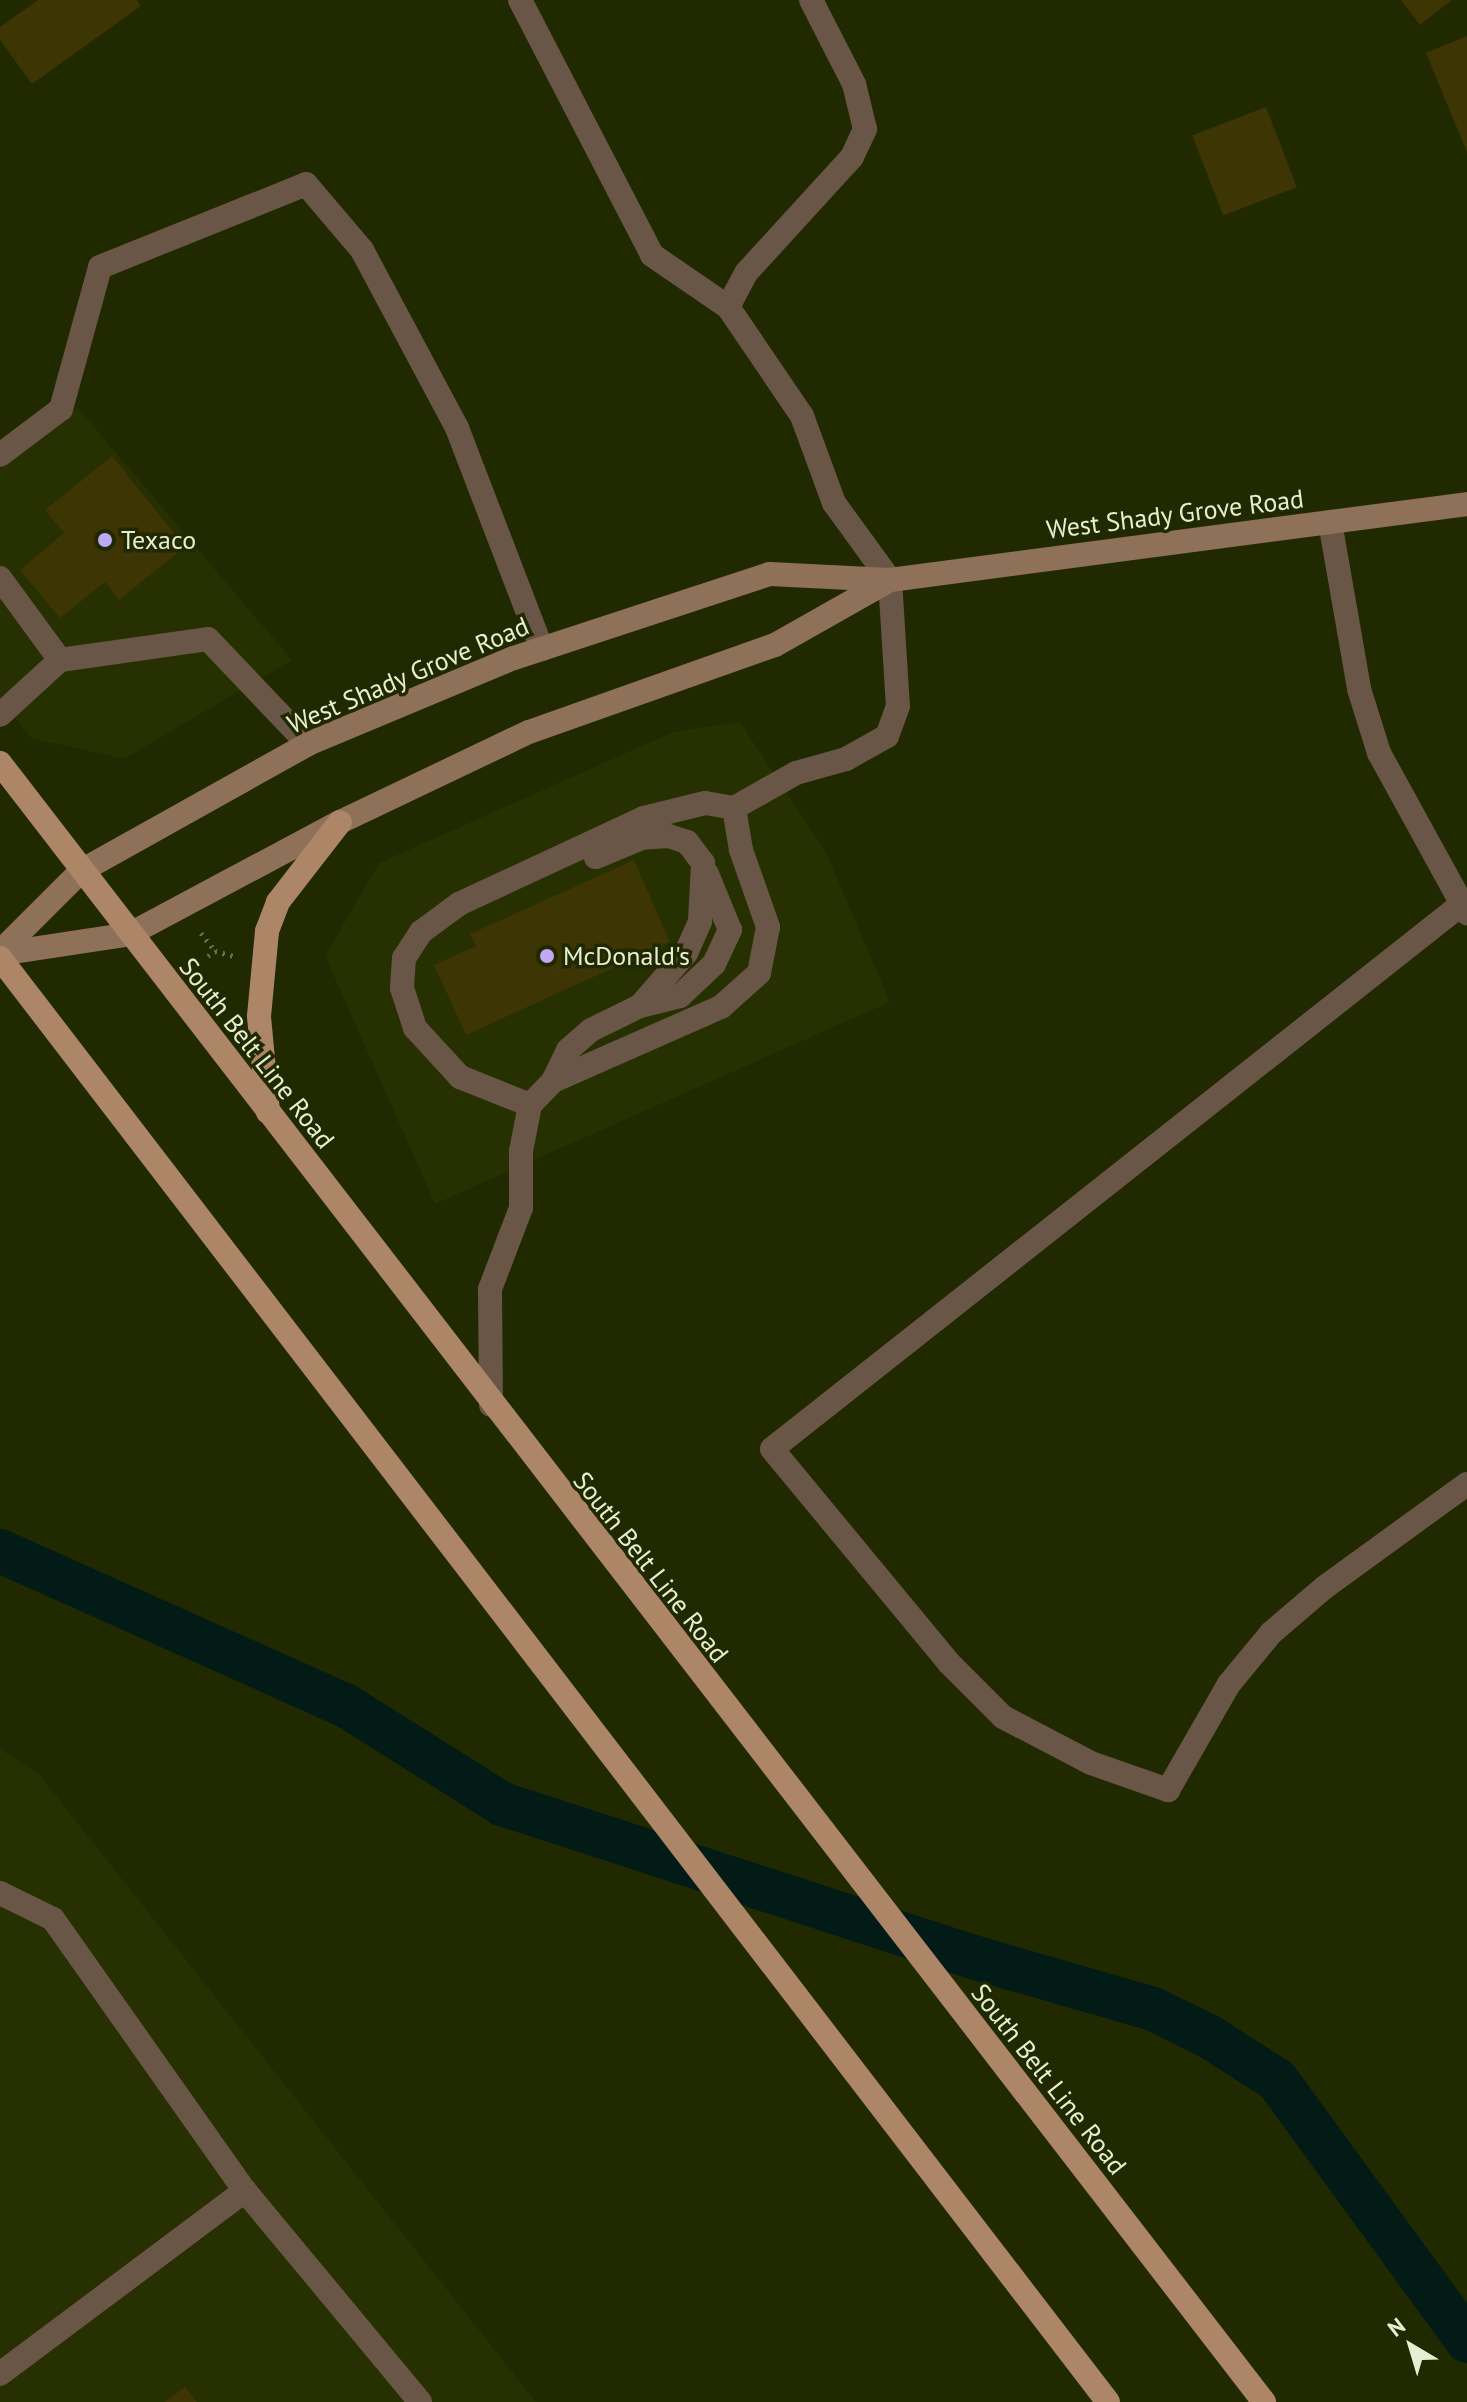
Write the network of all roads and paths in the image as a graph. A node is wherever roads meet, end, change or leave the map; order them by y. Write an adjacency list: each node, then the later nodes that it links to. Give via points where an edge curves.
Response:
1 (520, 0): 3 (lane, via 652,255)
2 (811, 0): 3 (lane, via 854,84 865,129 852,157 746,273)
3 (728, 307): 8 (lane, via 802,416 834,503)
4 (0, 455): 9 (lane, via 61,409 100,267 306,184 362,250 457,428)
5 (1467, 504): 6 (main road, West Shady Grove Road)
6 (1330, 522): 8 (main road, West Shady Grove Road); 17 (lane, via 1359,689 1379,753)
7 (0, 578): 10 (lane)
8 (890, 580): 9 (main road, West Shady Grove Road, via 770,574); 14 (lane, via 898,706 887,736 846,759 796,773); 15 (main road, West Shady Grove Road, via 775,645 529,732)
9 (542, 649): 12 (main road, West Shady Grove Road)
10 (60, 660): 11 (lane); 12 (lane, via 208,639)
11 (0, 715)
12 (308, 744): 16 (main road, West Shady Grove Road)
13 (0, 763): 16 (main road, South Belt Line Road)
14 (734, 808): 19 (lane, via 705,803 644,818 459,904); 25 (lane, via 741,850 768,927 759,973 721,1007)
15 (340, 822): 20 (main road, West Shady Grove Road); 27 (main road, via 278,902 267,931 259,1016)
16 (81, 871): 20 (main road, South Belt Line Road); 22 (main road, West Shady Grove Road)
17 (1465, 908): 29 (lane, via 772,1449 949,1663 1003,1717 1091,1763 1168,1790 1229,1684 1271,1633)
18 (198, 929): 21 (path)
19 (421, 932): 25 (lane, via 486,909 642,838 669,836 687,842 703,863 700,921 686,953 640,1006 591,1030 568,1050); 26 (lane, via 404,958 402,988 415,1028 460,1077)
20 (130, 934): 22 (main road, West Shady Grove Road); 27 (main road, South Belt Line Road)
21 (215, 951): 23 (path); 24 (path)
22 (0, 955): 34 (main road)
23 (208, 956)
24 (239, 957)
25 (553, 1081): 26 (lane)
26 (530, 1105): 28 (lane, via 521,1151 521,1208 490,1289)
27 (269, 1114): 28 (main road, South Belt Line Road)
28 (491, 1405): 35 (main road, South Belt Line Road)
29 (1467, 1484)
30 (0, 1893): 31 (lane, via 53,1919)
31 (245, 2191): 32 (lane); 33 (lane)
32 (0, 2374)
33 (420, 2402)
34 (1108, 2402)
35 (1264, 2402)

